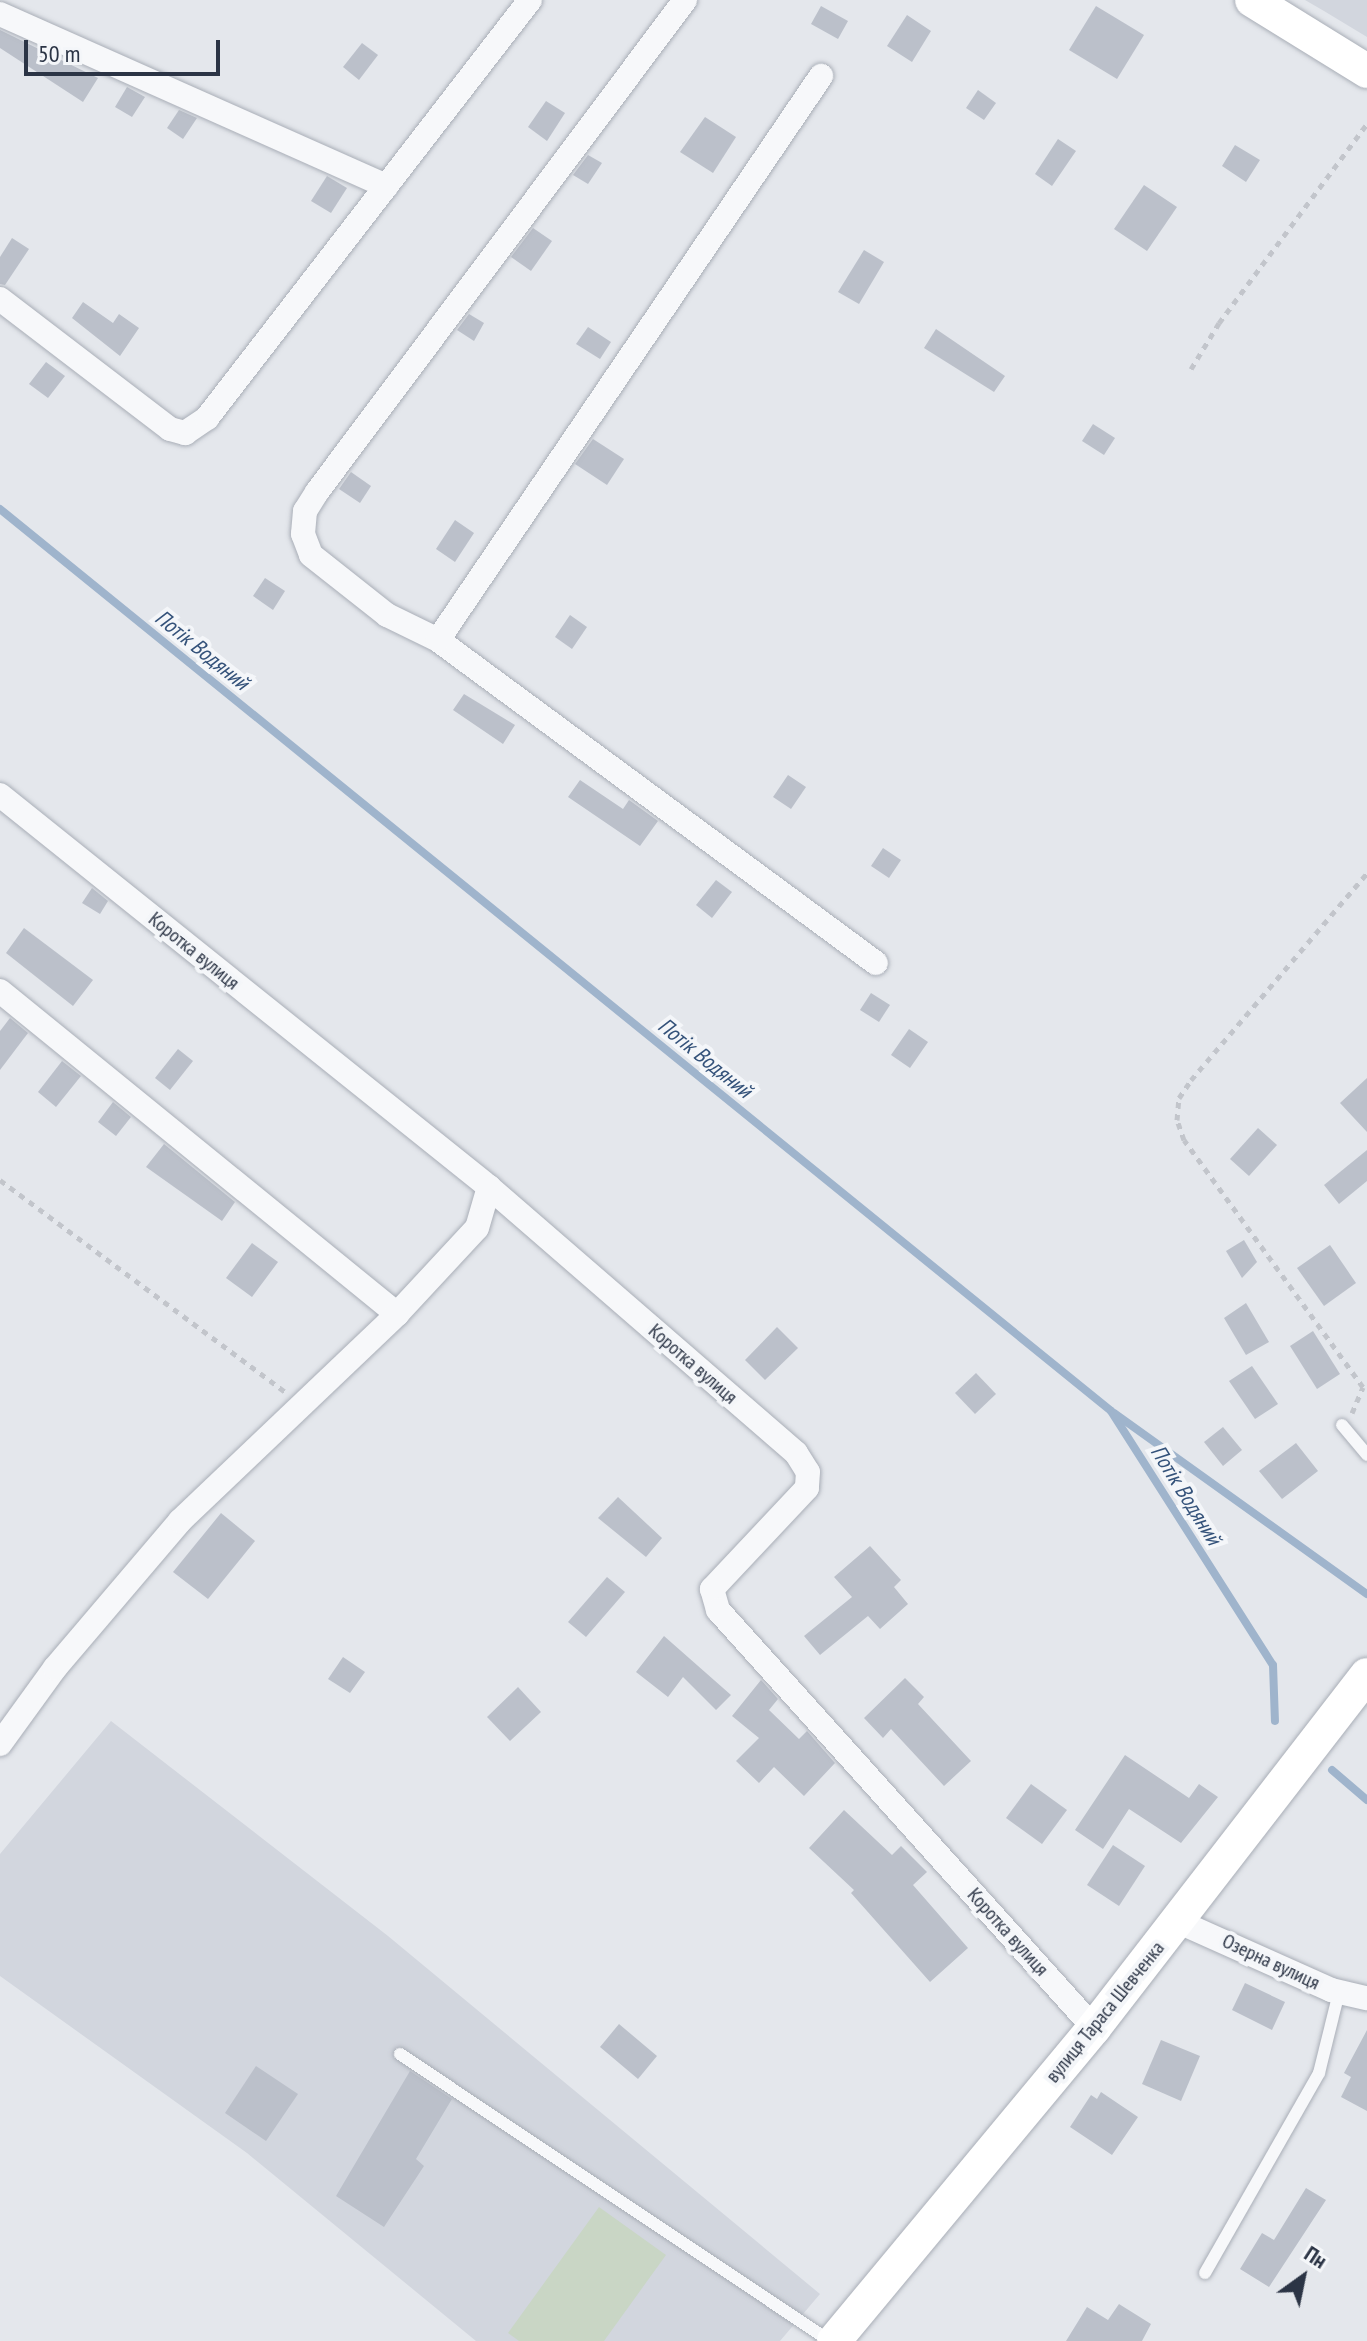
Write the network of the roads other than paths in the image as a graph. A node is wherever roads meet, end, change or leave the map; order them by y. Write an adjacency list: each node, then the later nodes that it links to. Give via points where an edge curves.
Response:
1 (530, 0): 7 (street)
2 (685, 0): 9 (street, via 305,511 303,534 311,555 387,615)
3 (1252, 0): 5 (street)
4 (0, 14): 7 (street)
5 (1367, 71)
6 (821, 76): 9 (street)
7 (386, 186): 8 (street, via 207,418 185,433 170,429)
8 (0, 299)
9 (438, 640): 11 (street)
10 (0, 795): 13 (street, Коротка вулиця)
11 (876, 963)
12 (0, 991): 14 (street)
13 (489, 1187): 14 (street, via 477,1228); 22 (street, Коротка вулиця, via 796,1453 808,1472 807,1488 712,1589 718,1610)
14 (397, 1314): 18 (street, via 180,1521 55,1668)
15 (1342, 1425): 16 (lane)
16 (1367, 1455)
17 (1367, 1675): 19 (street, вулиця Тараса Шевченка)
18 (0, 1744)
19 (1177, 1921): 20 (street, Озерна вулиця); 22 (street, вулиця Тараса Шевченка)
20 (1339, 1992): 21 (street, Озерна вулиця); 24 (lane, via 1319,2073)
21 (1367, 1998)
22 (1094, 2028): 25 (street, вулиця Тараса Шевченка)
23 (400, 2054): 25 (lane)
24 (1205, 2273)
25 (832, 2341)

